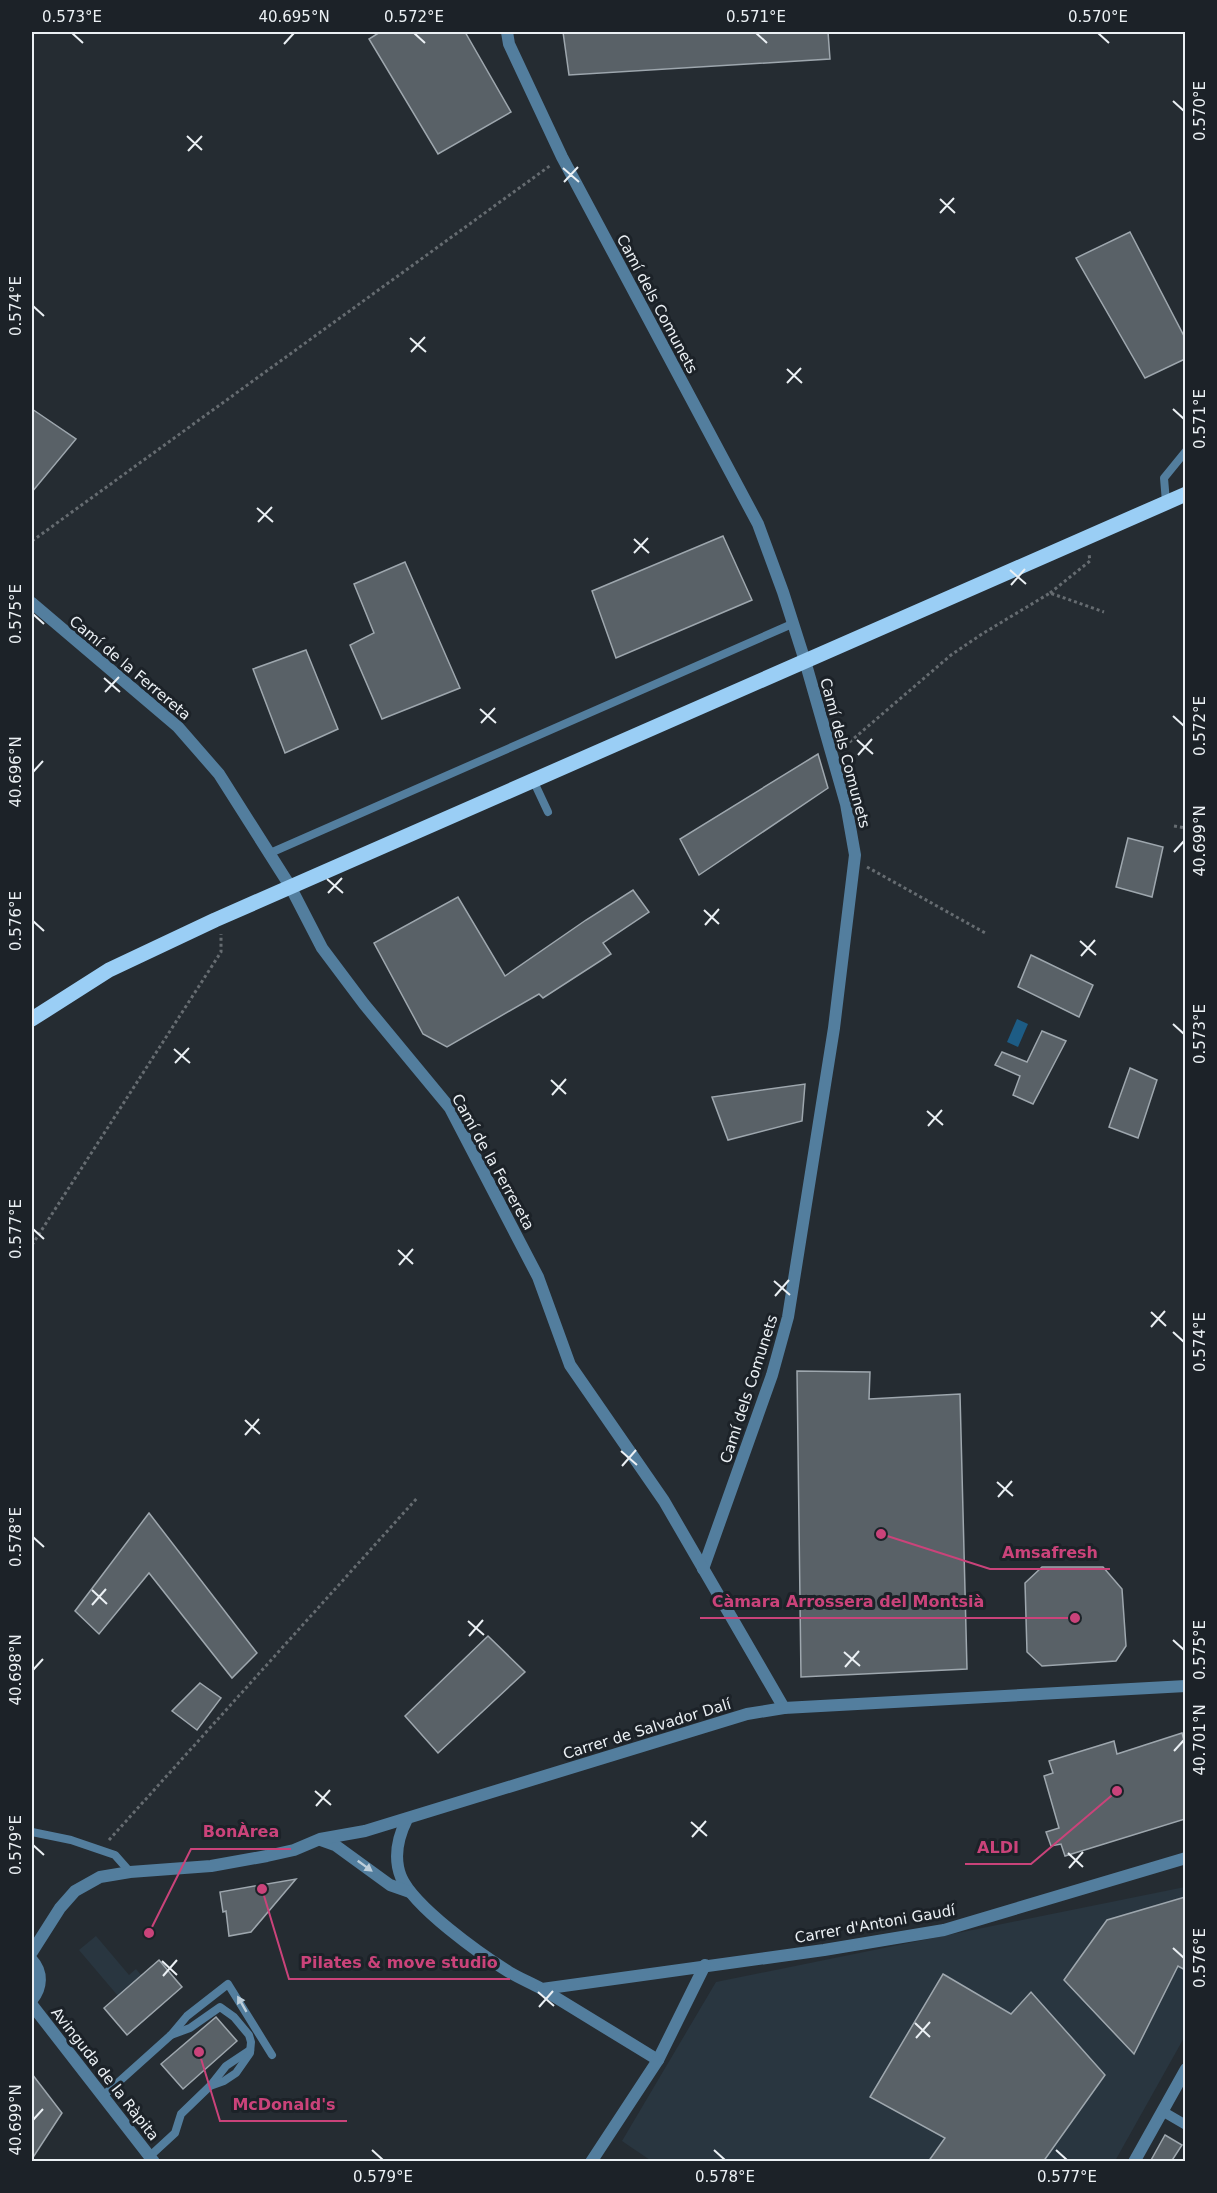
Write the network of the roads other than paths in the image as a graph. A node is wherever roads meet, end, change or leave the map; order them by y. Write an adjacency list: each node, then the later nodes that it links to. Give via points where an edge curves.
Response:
1 (507, 32): 6 (street, Camí dels Comunets, via 509,45 562,157 758,524)
2 (1185, 451): 4 (lane, via 1164,478)
3 (1185, 494): 4 (main road)
4 (1166, 502): 7 (main road)
5 (32, 603): 10 (street, Camí de la Ferrereta, via 178,727 219,774)
6 (792, 624): 7 (street, Camí dels Comunets); 10 (lane)
7 (805, 661): 8 (main road); 13 (street, Camí dels Comunets, via 846,804 855,860 834,1028 788,1317 772,1375)
8 (533, 780): 9 (lane); 11 (main road)
9 (548, 812)
10 (268, 854): 11 (street, Camí de la Ferrereta)
11 (290, 886): 12 (main road, via 109,970); 13 (street, Camí de la Ferrereta, via 322,948 450,1108 538,1277 570,1365 664,1501)
12 (32, 1019)
13 (703, 1569): 15 (street, Camí de la Ferrereta)
14 (1185, 1686): 15 (street, Carrer de Salvador Dalí)
15 (784, 1708): 16 (street, Carrer de Salvador Dalí, via 747,1714)
16 (407, 1819): 18 (street, Carrer de Salvador Dalí); 21 (street, via 399,1835 397,1860)
17 (32, 1832): 20 (lane, via 115,1855)
18 (320, 1839): 20 (street, Carrer de Salvador Dalí, via 294,1850 211,1866); 21 (street, one-way to 21, via 335,1845 390,1885)
19 (1185, 1858): 24 (street, Carrer d'Antoni Gaudí, via 944,1930)
20 (130, 1872): 22 (street, Carrer de Salvador Dalí, via 100,1877 75,1891)
21 (410, 1892): 25 (street, via 451,1930 509,1972)
22 (32, 1952)
23 (32, 1960): 26 (street, via 40,1984)
24 (705, 1965): 25 (street, Carrer d'Antoni Gaudí); 30 (street)
25 (542, 1989): 30 (street)
26 (32, 2000)
27 (32, 2005): 32 (street, Avinguda de la Ràpita)
28 (171, 2035): 29 (lane, one-way to 28, via 228,1984 186,2016); 32 (lane); 35 (lane, via 190,2028 220,2007 249,2035 250,2050 236,2073 210,2086 181,2114 175,2133)
29 (272, 2055)
30 (658, 2060): 36 (street)
31 (1185, 2069): 33 (street)
32 (103, 2096): 35 (street, Avinguda de la Ràpita)
33 (1162, 2111): 34 (street); 37 (street)
34 (1185, 2125)
35 (152, 2159)
36 (591, 2162)
37 (1134, 2162)

